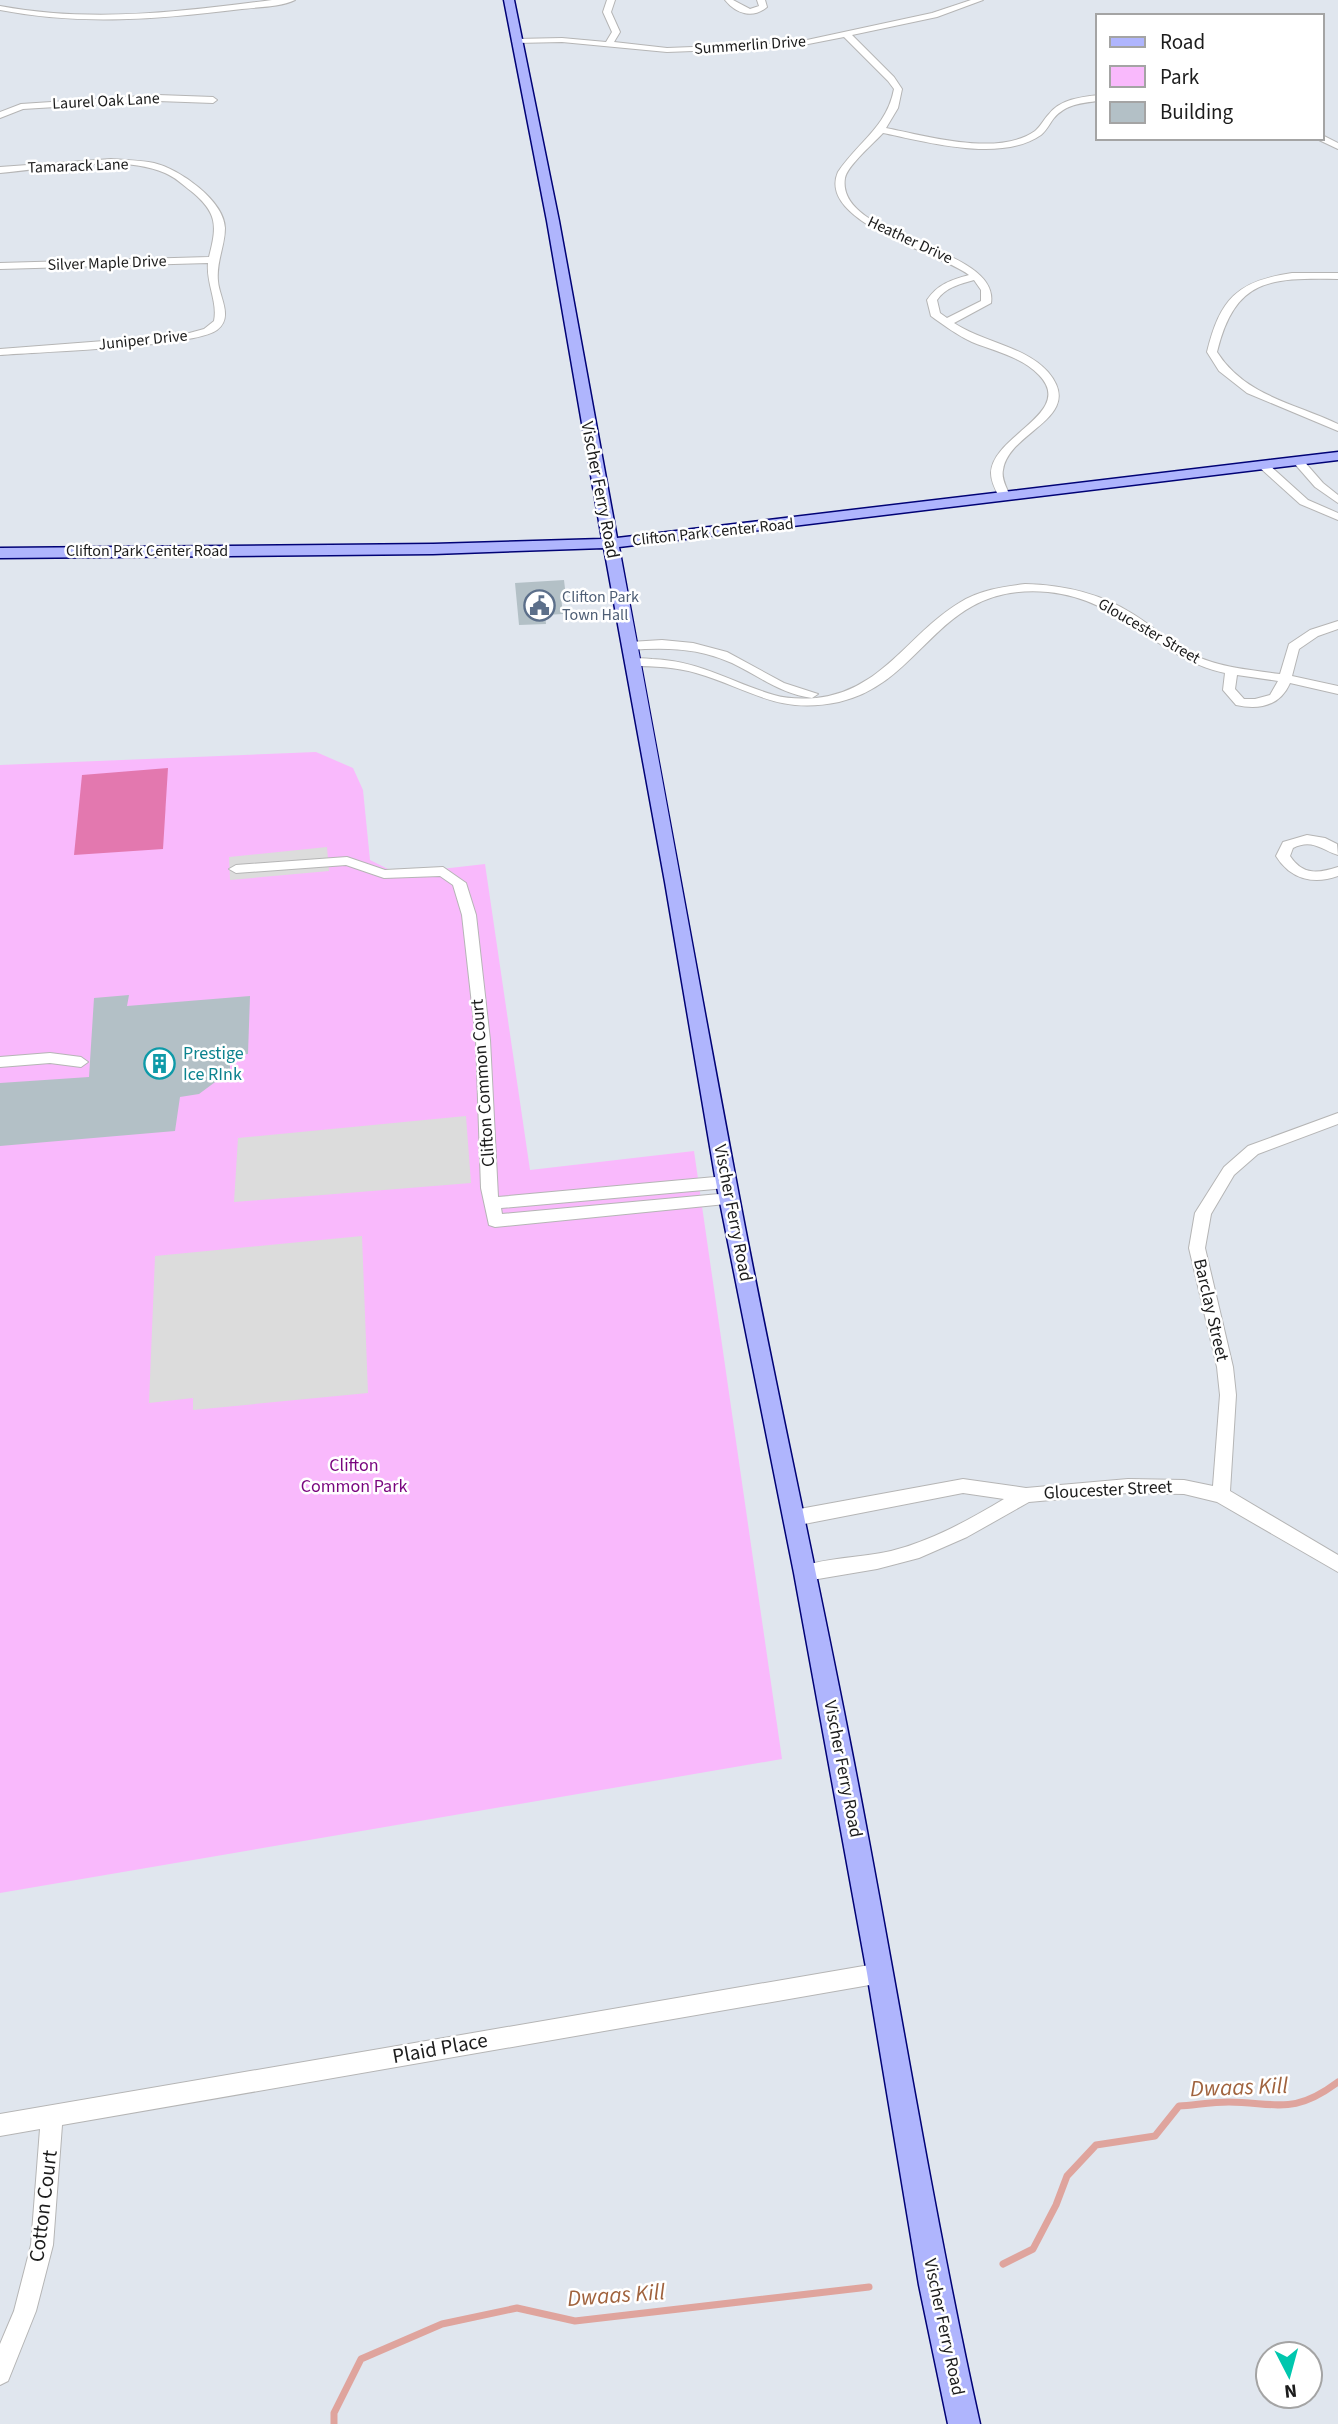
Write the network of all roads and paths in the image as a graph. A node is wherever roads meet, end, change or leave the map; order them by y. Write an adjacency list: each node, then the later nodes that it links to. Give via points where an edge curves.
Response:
1 (291, 0): 7 (street, via 125,16 45,15)
2 (509, 0): 9 (street, Vischer Ferry Road)
3 (611, 0): 10 (street, via 607,12 616,32)
4 (729, 0): 5 (street, via 739,10 753,12 763,7)
5 (761, 0)
6 (978, 0): 8 (street, Summerlin Drive, via 934,15)
7 (0, 8)
8 (846, 34): 10 (street, Summerlin Drive, via 751,48 667,50); 14 (street, Heather Drive, via 898,89 891,117)
9 (516, 41): 10 (street, Summerlin Drive); 29 (street, Vischer Ferry Road)
10 (608, 45)
11 (1096, 98): 14 (street, via 1061,107 1041,131 1001,144 960,144)
12 (214, 100): 13 (street, Laurel Oak Lane, via 158,98 39,105)
13 (0, 115)
14 (882, 130): 18 (street, Heather Drive, via 841,177 845,202 874,225 958,263)
15 (0, 170): 16 (street, Tamarack Lane, via 121,163 150,164 170,171 211,203 221,219)
16 (214, 260): 17 (street, Silver Maple Drive); 21 (street, Juniper Drive, via 212,284 220,320 211,330 182,338)
17 (0, 265)
18 (976, 276): 20 (street, via 988,296 986,303); 20 (street, Heather Drive, via 949,284 932,300 936,314)
19 (1338, 276): 22 (street, via 1277,279 1236,294 1216,327 1212,352 1225,373 1244,390)
20 (947, 322): 26 (street, via 1023,359 1042,373 1053,390 1048,414 1017,438 1001,458 996,469)
21 (0, 352)
22 (1338, 428)
23 (1338, 456): 24 (street, Clifton Park Center Road)
24 (1298, 461): 25 (street, Clifton Park Center Road); 27 (street)
25 (1263, 465): 26 (street, Clifton Park Center Road); 28 (street, via 1304,502)
26 (1004, 496): 29 (street, Clifton Park Center Road)
27 (1338, 500)
28 (1338, 517)
29 (610, 543): 30 (street, Clifton Park Center Road); 32 (street, Vischer Ferry Road)
30 (0, 553)
31 (1338, 625): 34 (street, via 1299,641)
32 (631, 654): 36 (street, Gloucester Street, via 688,667 785,702); 36 (street, Gloucester Street, via 675,643 690,645 728,656 783,689); 43 (street, Vischer Ferry Road)
33 (1231, 670): 34 (street, Gloucester Street); 34 (street, via 1232,696 1251,704 1263,705 1278,697); 36 (street, Gloucester Street, via 1191,657 1100,601 1058,591 1018,589 966,604 866,688)
34 (1284, 678): 35 (street, Gloucester Street)
35 (1338, 690)
36 (838, 697)
37 (1337, 849): 39 (street, via 1302,839 1288,845 1283,856 1291,868 1309,876)
38 (236, 869): 44 (street, Clifton Common Court, via 347,861 384,874 443,871 459,883 469,915 483,1040 489,1188)
39 (1338, 871)
40 (0, 1062): 41 (street, via 50,1058)
41 (81, 1062)
42 (1338, 1118): 46 (street, Barclay Street, via 1253,1150 1229,1171 1203,1213 1197,1248 1228,1395)
43 (728, 1191): 44 (street); 44 (street, Clifton Common Court, via 495,1221); 47 (street, Vischer Ferry Road)
44 (494, 1203)
45 (1026, 1495): 46 (street, Gloucester Street, via 1154,1486); 47 (street, Gloucester Street, via 963,1486); 49 (street, Gloucester Street, via 995,1515 919,1550)
46 (1221, 1496): 48 (street, Gloucester Street)
47 (794, 1518): 49 (street, Vischer Ferry Road)
48 (1338, 1564)
49 (806, 1573): 50 (street, Vischer Ferry Road)
50 (881, 1973): 51 (street, Plaid Place); 54 (street, Vischer Ferry Road, via 934,2285)
51 (52, 2116): 52 (street, Plaid Place); 53 (street, Cotton Court, via 42,2245 25,2311)
52 (0, 2125)
53 (0, 2373)
54 (964, 2424)

